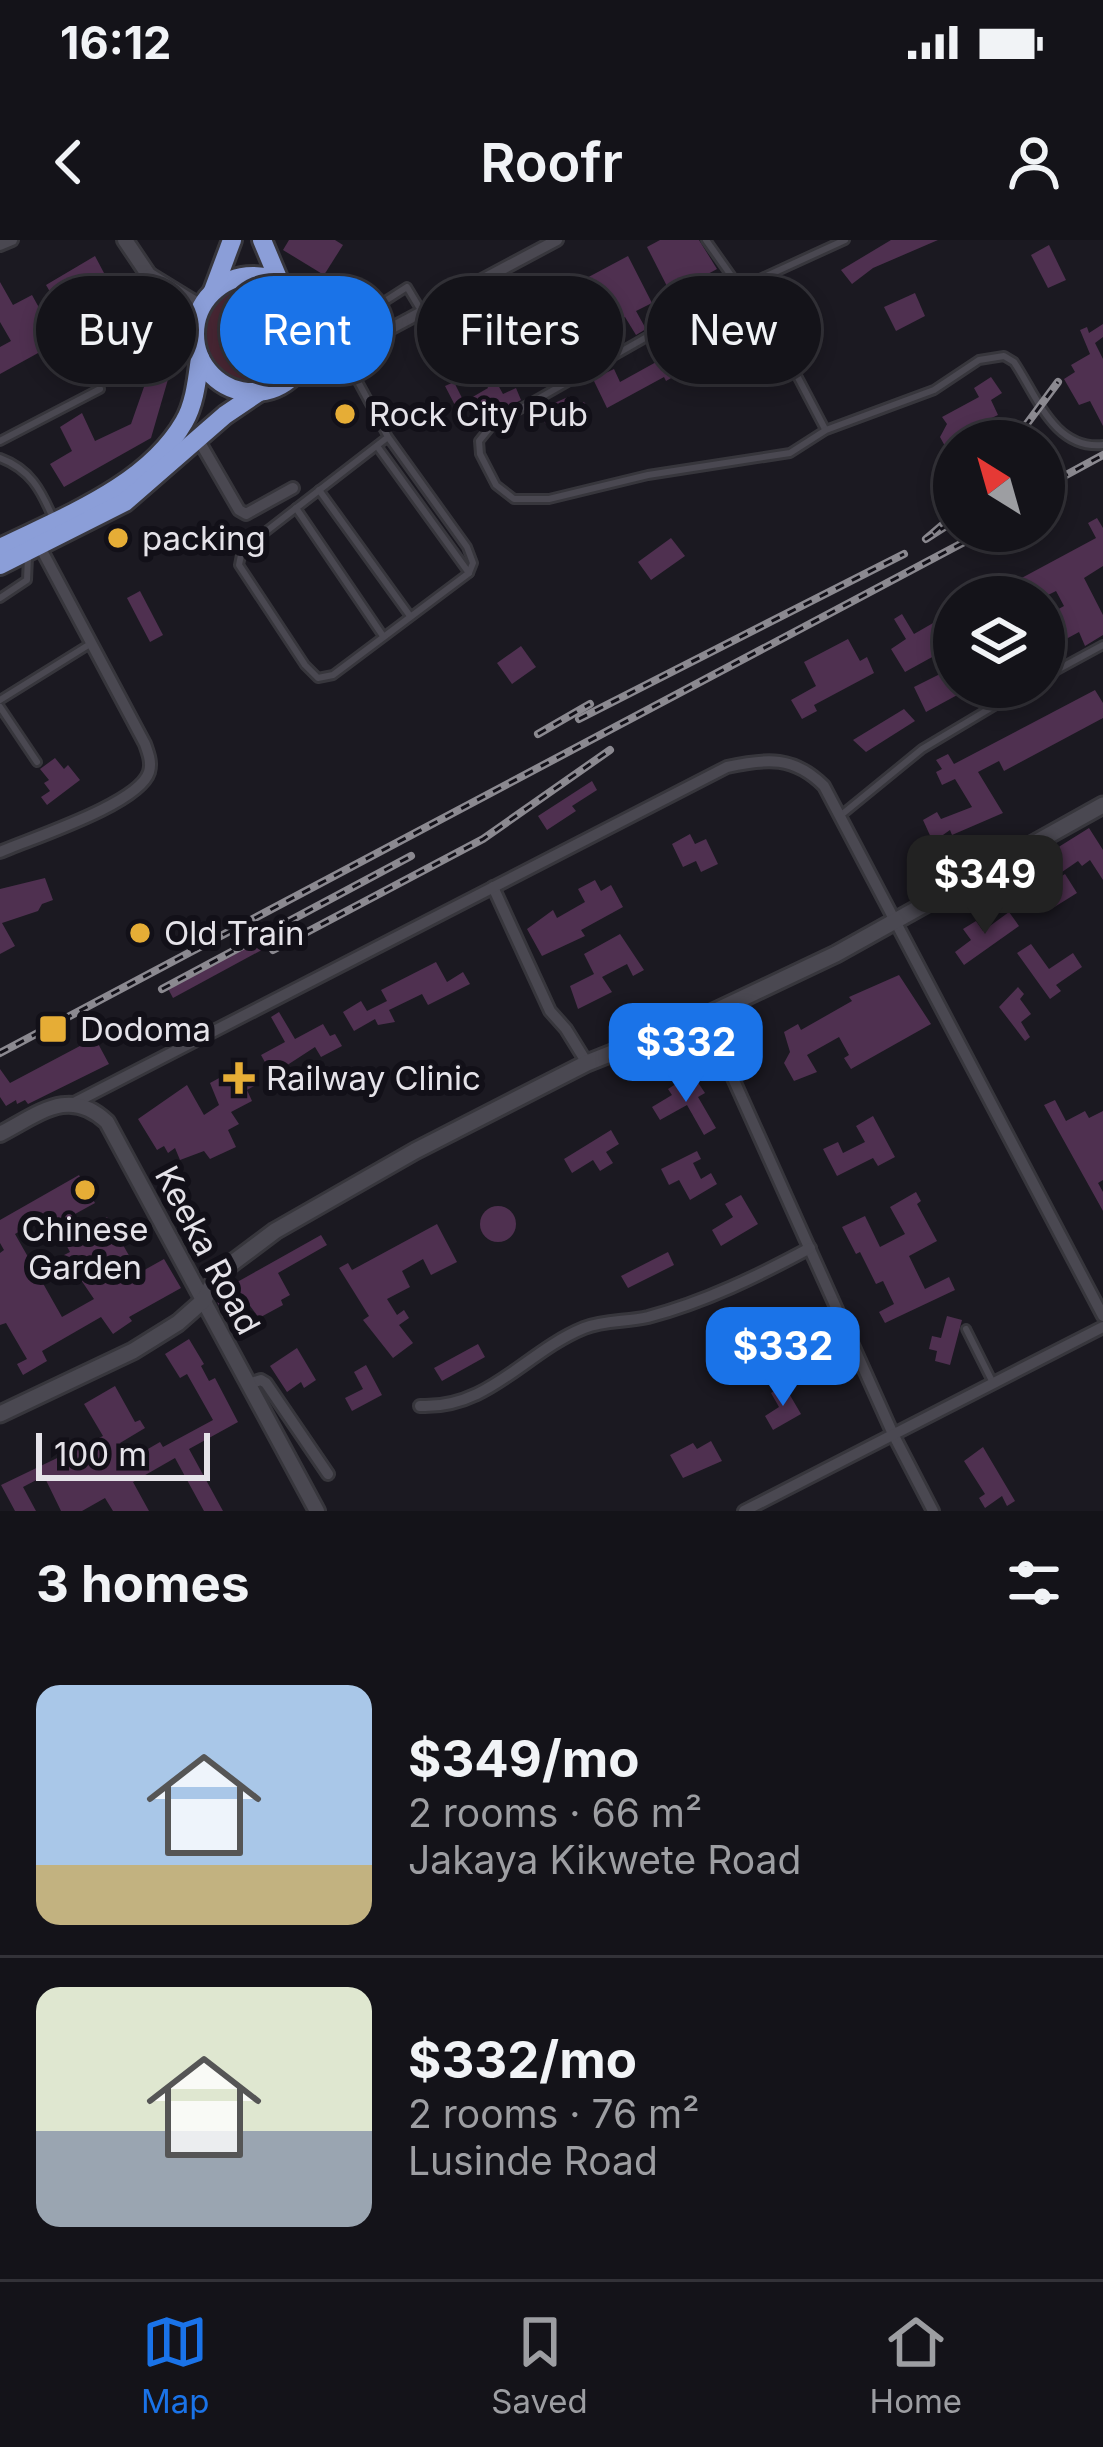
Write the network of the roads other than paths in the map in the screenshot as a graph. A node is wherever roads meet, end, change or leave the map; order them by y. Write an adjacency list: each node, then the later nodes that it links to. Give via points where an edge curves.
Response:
1 (12, 240): 8 (street)
2 (129, 240): 9 (street)
3 (232, 240): 16 (highway)
4 (262, 240): 10 (highway)
5 (557, 240): 11 (street)
6 (706, 240): 12 (lane)
7 (845, 240): 13 (lane)
8 (0, 245)
9 (142, 267): 16 (street); 19 (street)
10 (277, 276)
11 (490, 276)
12 (730, 276)
13 (766, 276)
14 (220, 288): 16 (highway)
15 (393, 294): 17 (lane, via 407,286)
16 (206, 302): 19 (highway, via 195,326)
17 (417, 303)
18 (647, 337): 25 (lane, via 492,425 479,441 496,485 514,499 549,499 790,453)
19 (198, 352): 24 (highway, via 223,384); 35 (highway, via 186,419 164,447 125,481)
20 (281, 384): 24 (highway)
21 (360, 384): 26 (lane)
22 (801, 384): 25 (lane)
23 (100, 389): 28 (lane)
24 (259, 392): 27 (highway)
25 (826, 430): 29 (lane, via 1004,356 1055,428 1083,445)
26 (388, 437): 30 (lane); 39 (lane, via 467,547)
27 (198, 439): 32 (street, via 242,512); 37 (highway, via 125,502)
28 (0, 441)
29 (1103, 445)
30 (377, 446): 33 (lane); 39 (lane)
31 (0, 458): 35 (lane, via 39,486)
32 (293, 488)
33 (320, 490): 34 (lane); 41 (lane)
34 (296, 508): 42 (lane); 42 (lane, via 242,550 239,565 304,665 326,678)
35 (54, 521): 36 (highway)
36 (0, 548)
37 (33, 548): 38 (highway); 40 (lane, via 27,580); 43 (street)
38 (0, 565)
39 (469, 572): 41 (lane)
40 (0, 598)
41 (410, 616): 42 (lane)
42 (383, 636)
43 (90, 644): 46 (lane); 51 (street, via 145,744 148,773 115,802)
44 (1103, 645): 45 (lane)
45 (1065, 666)
46 (0, 704): 48 (lane)
47 (991, 708): 50 (lane, via 922,749)
48 (37, 762)
49 (1103, 805): 53 (main road)
50 (840, 816): 52 (street, via 812,773 788,760 727,766); 53 (street)
51 (0, 852)
52 (493, 887): 55 (street, via 550,1011); 56 (street)
53 (895, 923): 54 (main road); 60 (street)
54 (705, 1016): 55 (main road); 58 (street)
55 (586, 1063): 59 (main road, via 317,1205 227,1267)
56 (76, 1102): 57 (street); 59 (street, Keeka Road, via 117,1136)
57 (0, 1134)
58 (809, 1248): 65 (street, via 745,1283 647,1317 578,1330 480,1395); 67 (street)
59 (205, 1300): 64 (street, Keeka Road); 66 (main road, via 133,1351)
60 (1103, 1316)
61 (1103, 1327): 63 (street)
62 (966, 1329): 63 (lane)
63 (993, 1383): 67 (street)
64 (248, 1384): 68 (street, via 266,1383); 69 (street, Keeka Road)
65 (420, 1406)
66 (0, 1414)
67 (893, 1434): 70 (street); 71 (street)
68 (328, 1474)
69 (317, 1511)
70 (744, 1511)
71 (933, 1511)

